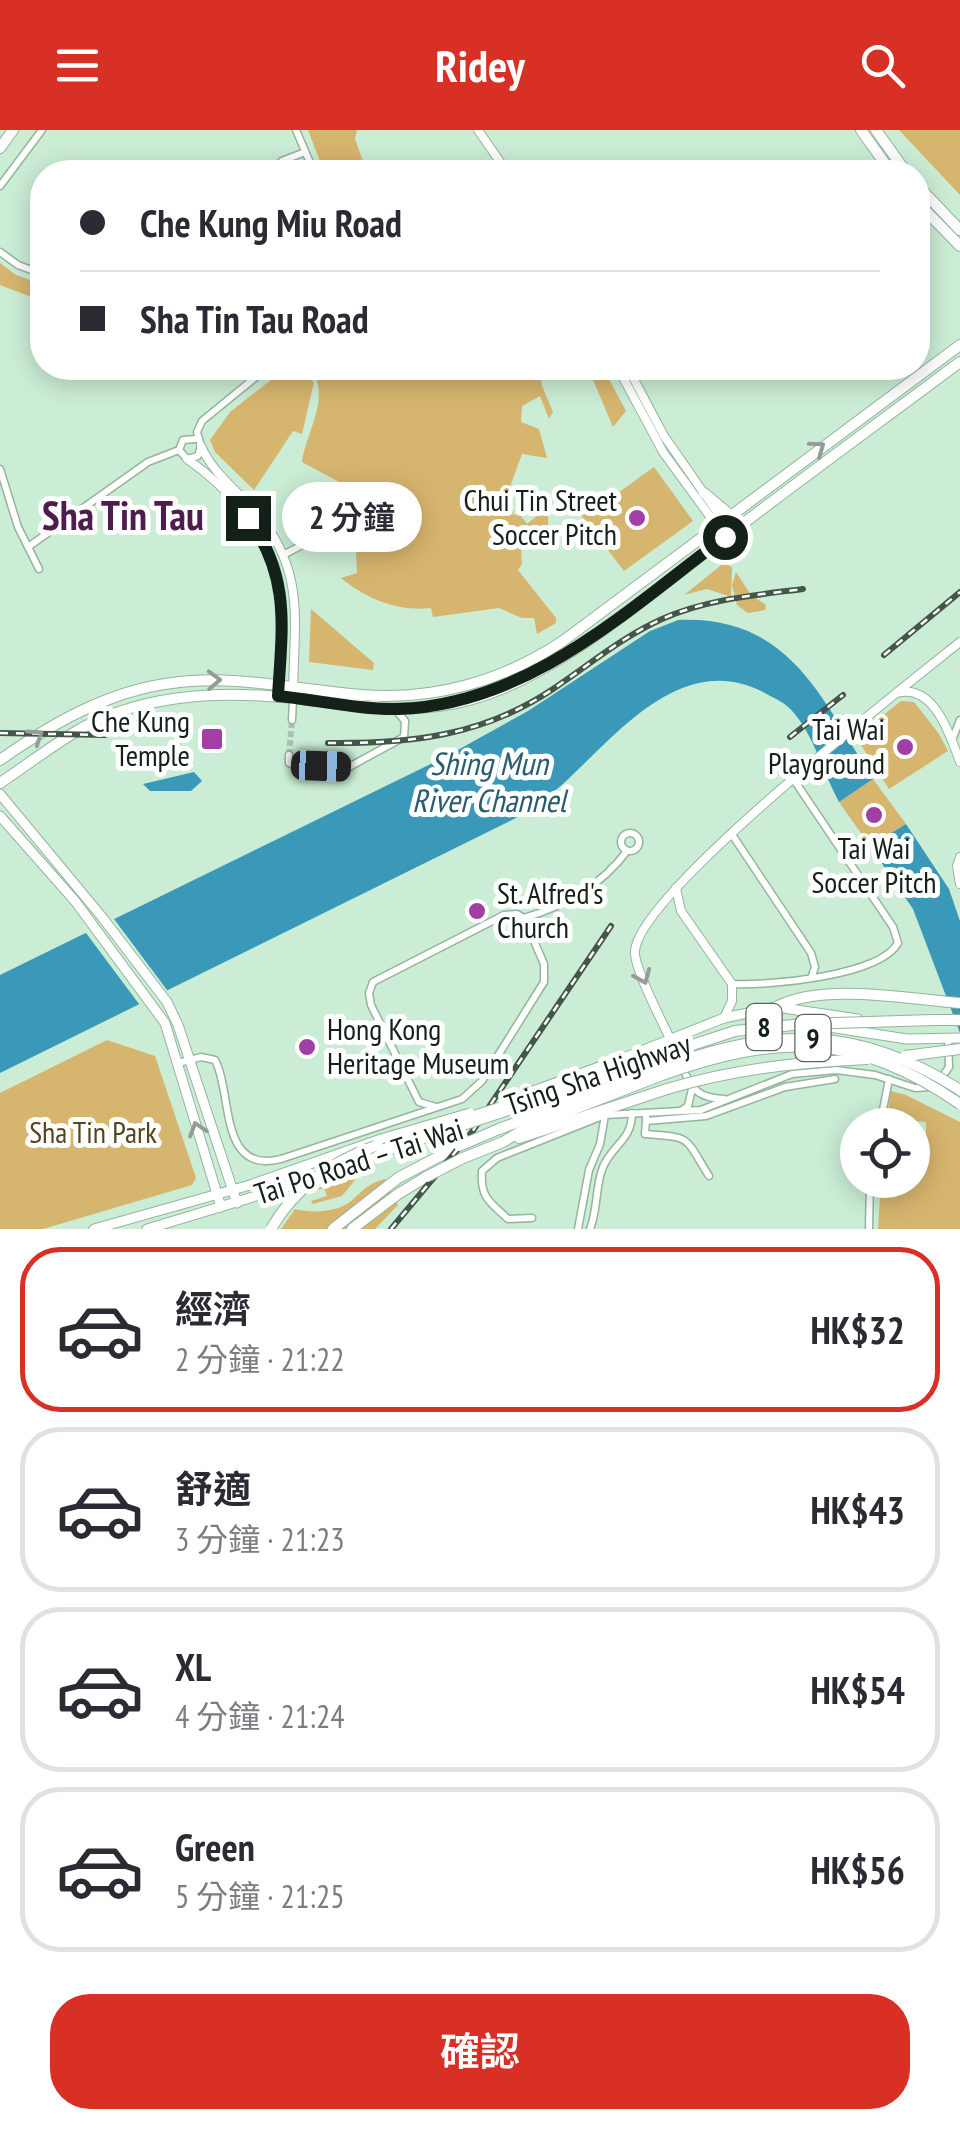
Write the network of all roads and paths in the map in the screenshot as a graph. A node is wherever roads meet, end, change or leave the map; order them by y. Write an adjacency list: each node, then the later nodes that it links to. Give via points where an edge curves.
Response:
1 (13, 130): 7 (main road)
2 (42, 130): 14 (street)
3 (296, 130): 8 (street)
4 (478, 130): 11 (street)
5 (861, 130): 12 (main road)
6 (876, 130): 13 (main road)
7 (0, 148)
8 (305, 152): 9 (street); 10 (street)
9 (285, 160)
10 (309, 160)
11 (499, 160)
12 (882, 160)
13 (897, 160)
14 (0, 186)
15 (930, 199): 17 (main road)
16 (930, 215): 18 (main road)
17 (960, 230)
18 (960, 246)
19 (0, 252): 20 (street)
20 (30, 269)
21 (960, 344): 23 (main road, one-way to 21)
22 (960, 362): 33 (main road)
23 (930, 367)
24 (252, 380): 28 (street, via 206,416 196,432)
25 (624, 380): 33 (street, via 663,452)
26 (634, 380): 32 (street)
27 (913, 380): 33 (main road, one-way to 27)
28 (199, 442): 29 (street, via 183,440); 30 (street, via 198,456); 36 (street)
29 (179, 450): 30 (street); 35 (street, via 148,462)
30 (186, 459): 40 (street, via 248,518 272,557 282,607)
31 (0, 468): 35 (street)
32 (704, 494): 33 (main road)
33 (724, 526): 41 (main road, via 549,650 488,679 409,696); 44 (main road, via 655,590 542,670 470,700)
34 (310, 541): 36 (street)
35 (28, 548): 37 (street)
36 (283, 555): 41 (street, via 296,604)
37 (39, 569)
38 (960, 642): 39 (street)
39 (925, 670): 42 (street); 43 (street)
40 (278, 690): 41 (main road); 50 (main road, one-way to 40, via 47,728 127,693 236,680); 53 (main road, via 204,695 125,711 82,729)
41 (293, 692): 44 (main road); 45 (street)
42 (897, 693): 43 (street); 52 (street)
43 (920, 693): 46 (street)
44 (396, 709): 49 (street, via 405,721 404,737 348,767 294,765)
45 (292, 720)
46 (943, 720): 47 (street); 48 (street)
47 (960, 720): 48 (street)
48 (952, 740): 51 (street)
49 (290, 755)
50 (0, 760)
51 (960, 762)
52 (794, 780): 56 (street); 65 (street, via 898,943 882,960 858,970)
53 (0, 783)
54 (0, 794): 64 (main road)
55 (0, 816): 64 (main road)
56 (730, 833): 60 (street); 65 (street, via 811,953)
57 (627, 851): 63 (street, via 590,888)
58 (959, 859): 59 (street)
59 (960, 884)
60 (676, 888): 61 (street); 62 (street)
61 (682, 911): 62 (street, via 670,907); 66 (street)
62 (654, 916): 71 (street, one-way to 71, via 636,943 635,959)
63 (524, 918): 82 (street, via 504,914 373,982 371,1004); 84 (street, via 544,964 544,982 475,1090)
64 (97, 920): 75 (main road, via 167,1002); 76 (main road, via 156,1008)
65 (812, 977): 66 (street)
66 (732, 984): 69 (street)
67 (960, 1003): 68 (main road, via 850,995)
68 (776, 1007): 69 (main road, Tai Po Road – Tai Wai); 70 (main road, Tai Po Road – Tai Wai, via 879,1023)
69 (724, 1018): 71 (main road, Tai Po Road – Tai Wai)
70 (960, 1021): 103 (main road, Tsing Sha Highway / 8, bridge, via 777,1026 696,1042 348,1157 304,1187)
71 (670, 1039): 74 (street); 93 (main road, Tai Po Road – Tai Wai, bridge, via 497,1104)
72 (953, 1039): 74 (main road, Tai Po Road – Tai Wai, via 794,1025 736,1033); 77 (street, via 949,1067 936,1084 914,1088)
73 (960, 1050): 91 (main road, Tsing Sha Highway / 8, bridge, via 728,1072)
74 (675, 1052): 79 (street); 96 (main road, Tai Po Road – Tai Wai, bridge)
75 (189, 1059): 76 (street); 89 (street, via 217,1063 235,1141 256,1160 277,1160); 93 (main road)
76 (178, 1063): 94 (main road, one-way to 76)
77 (888, 1079): 81 (street, via 820,1070 775,1078); 85 (street)
78 (834, 1080): 90 (street, via 785,1087 706,1116)
79 (692, 1089): 81 (street); 87 (street, via 688,1106)
80 (960, 1090): 104 (main road, 9, bridge, via 909,1061 848,1042 790,1037 733,1045 442,1154)
81 (726, 1100): 87 (street)
82 (419, 1102): 84 (street); 89 (street)
83 (960, 1104): 91 (main road, 9, bridge, via 868,1056 774,1046 681,1069)
84 (438, 1108): 89 (street)
85 (883, 1108)
86 (632, 1113): 88 (street); 90 (street); 107 (street, via 630,1132 601,1172)
87 (676, 1113): 90 (street)
88 (605, 1115): 99 (street, via 496,1158 482,1171 489,1202 508,1219); 106 (street)
89 (410, 1117)
90 (646, 1118): 92 (street, via 645,1134 687,1140)
91 (503, 1142): 105 (main road, 9, bridge, via 407,1187)
92 (709, 1176)
93 (232, 1190): 94 (main road, Tai Po Road – Tai Wai); 96 (main road)
94 (217, 1194): 97 (main road); 98 (main road, Tai Po Road – Tai Wai)
95 (870, 1198): 108 (street)
96 (237, 1202): 97 (main road, Tai Po Road – Tai Wai)
97 (221, 1207): 100 (main road, Tai Po Road – Tai Wai)
98 (151, 1213): 100 (main road); 101 (main road, Tai Po Road – Tai Wai)
99 (532, 1218)
100 (166, 1223): 102 (main road, Tai Po Road – Tai Wai)
101 (94, 1229)
102 (147, 1229)
103 (271, 1229)
104 (333, 1229)
105 (352, 1229)
106 (578, 1229)
107 (590, 1229)
108 (869, 1229)

